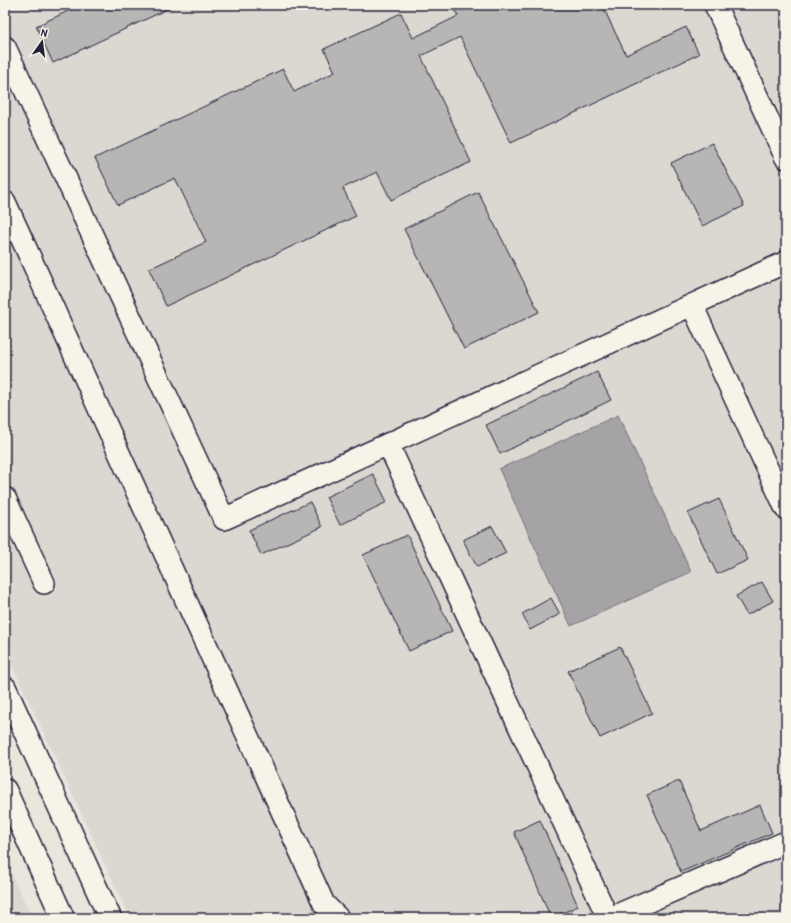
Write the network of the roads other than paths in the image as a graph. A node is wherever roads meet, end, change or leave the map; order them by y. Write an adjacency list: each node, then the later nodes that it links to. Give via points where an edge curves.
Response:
1 (715, 5): 3 (street)
2 (5, 47): 7 (street, via 224,519)
3 (786, 158)
4 (5, 202): 16 (street, via 324,904)
5 (786, 262): 6 (street)
6 (692, 305): 7 (street); 9 (street)
7 (388, 444): 17 (street)
8 (5, 498): 10 (street)
9 (786, 509)
10 (44, 583)
11 (5, 688): 15 (street)
12 (5, 790): 14 (street)
13 (786, 842): 17 (street)
14 (64, 918)
15 (110, 918)
16 (338, 918)
17 (609, 918)

